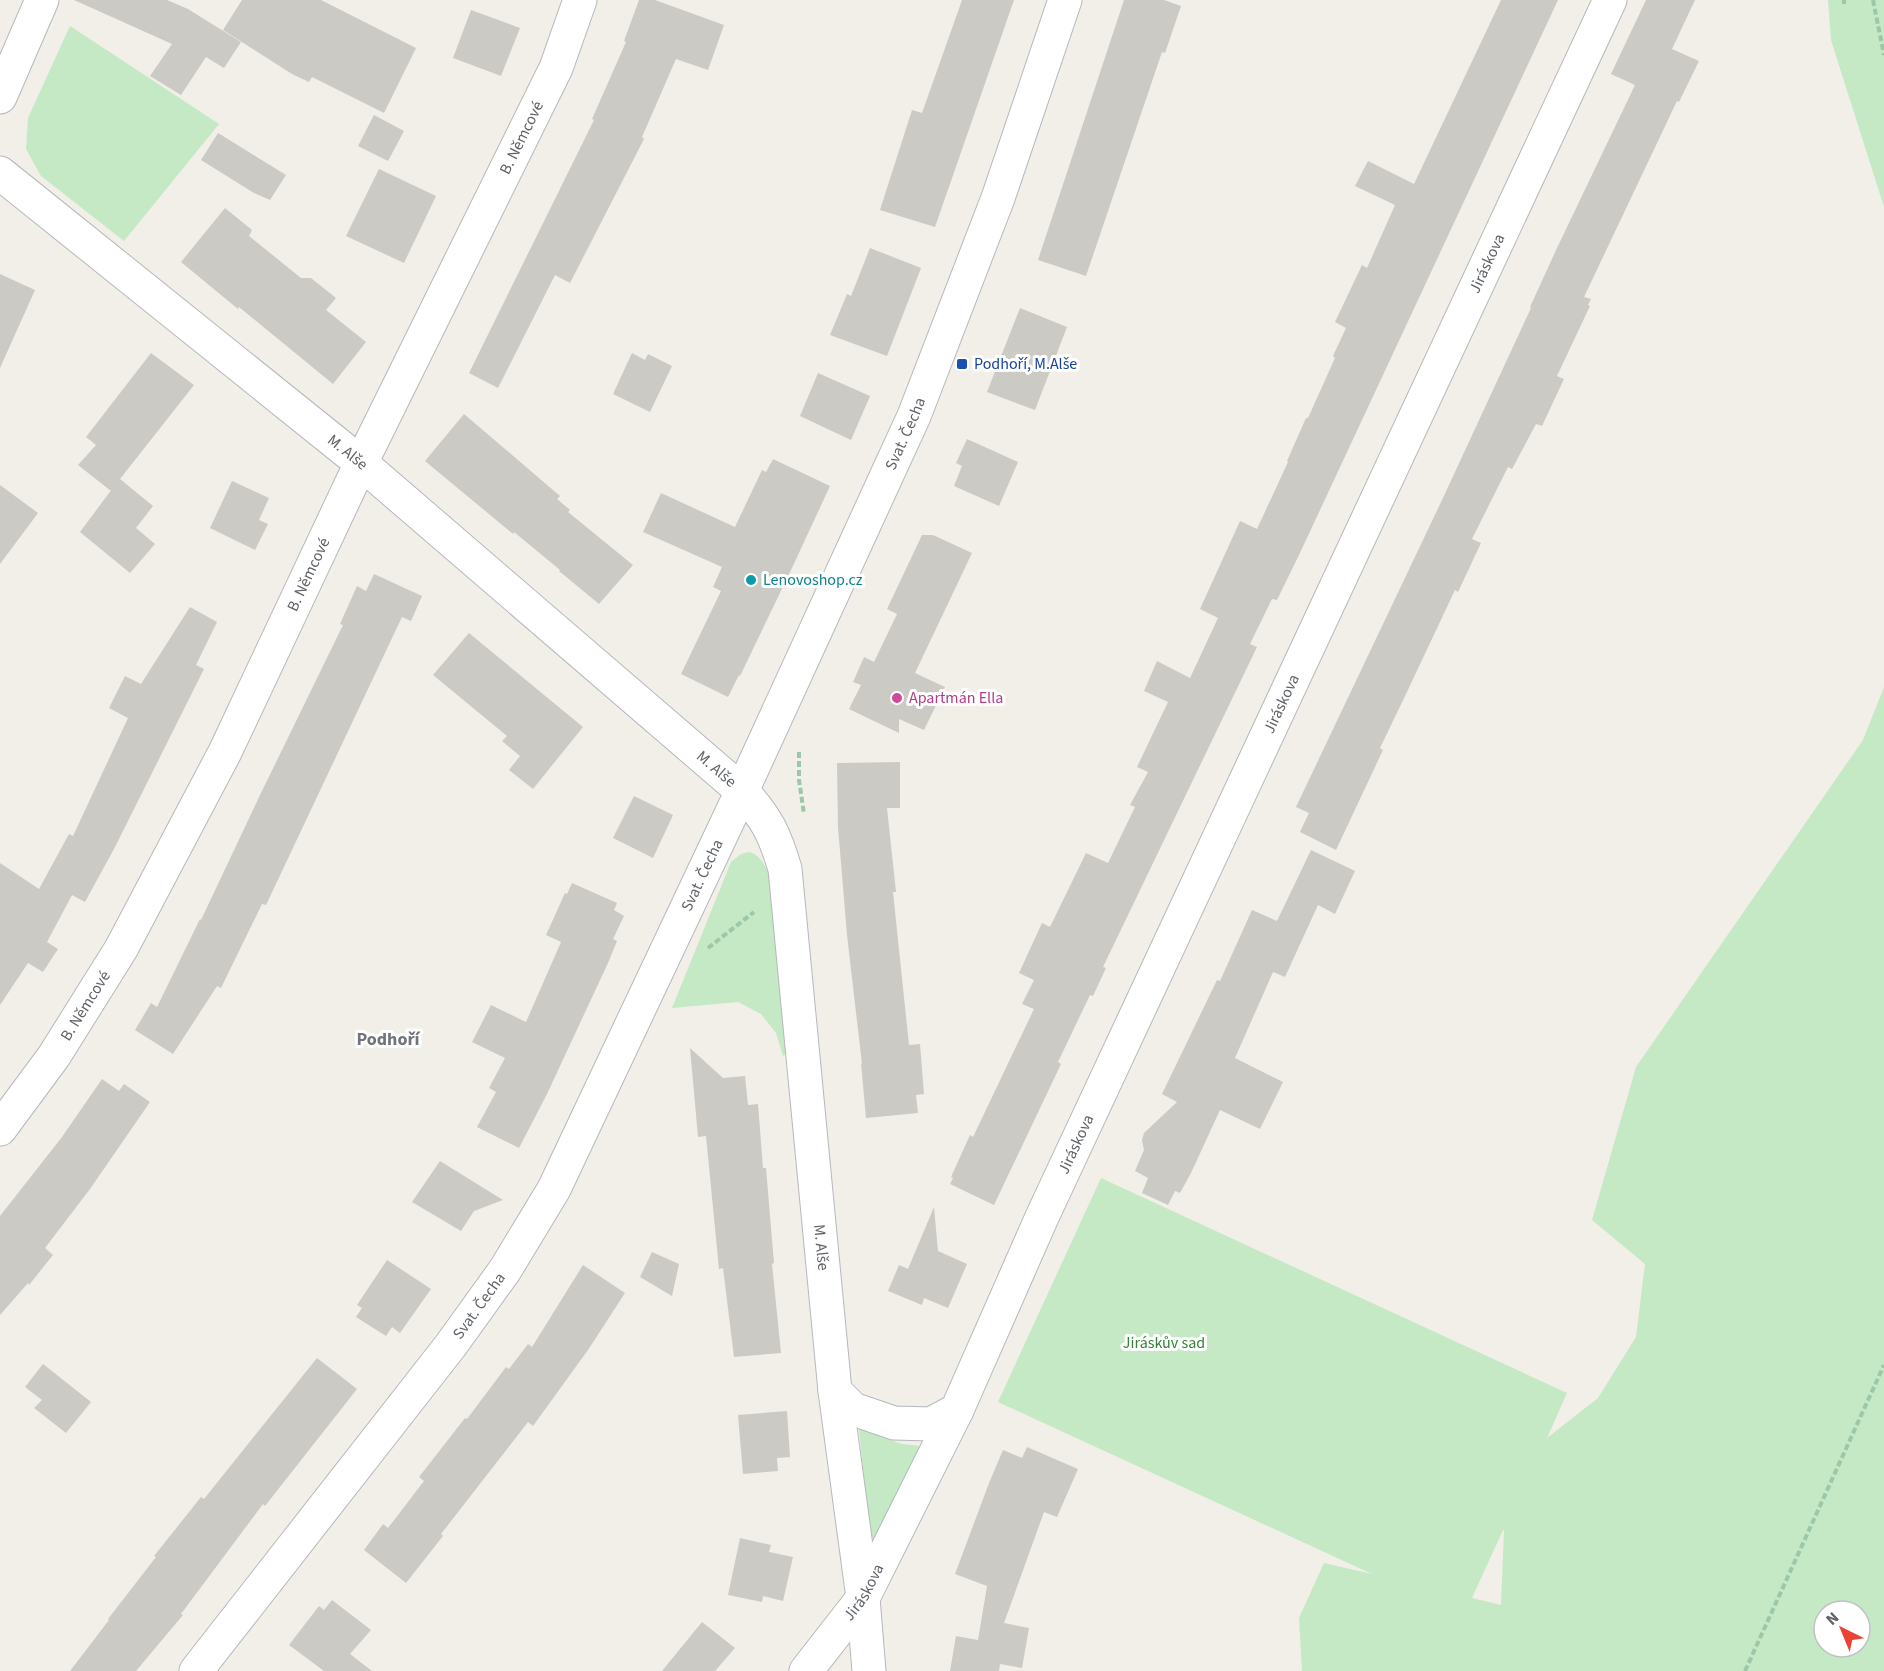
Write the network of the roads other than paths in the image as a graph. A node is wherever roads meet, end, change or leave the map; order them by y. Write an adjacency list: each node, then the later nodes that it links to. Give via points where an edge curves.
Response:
1 (42, 0): 5 (street)
2 (580, 0): 7 (street, B. Němcové, via 555,68)
3 (1065, 0): 8 (street, Svat. Čecha, via 998,198 914,416)
4 (1610, 0): 11 (street, Jiráskova, via 1052,1195)
5 (0, 98)
6 (0, 173): 7 (street, M. Alše)
7 (362, 463): 8 (street, M. Alše); 9 (street, B. Němcové, via 225,752 121,949 54,1056)
8 (742, 791): 10 (street, M. Alše, via 768,824 785,869); 13 (street, Svat. Čecha, via 554,1189 505,1270 451,1345)
9 (0, 1129)
10 (836, 1390): 11 (street, via 853,1409 894,1423 931,1424); 12 (street, M. Alše)
11 (957, 1410): 12 (street, Jiráskova)
12 (863, 1598): 14 (street, Jiráskova); 15 (street, M. Alše)
13 (196, 1671)
14 (806, 1671)
15 (869, 1671)

